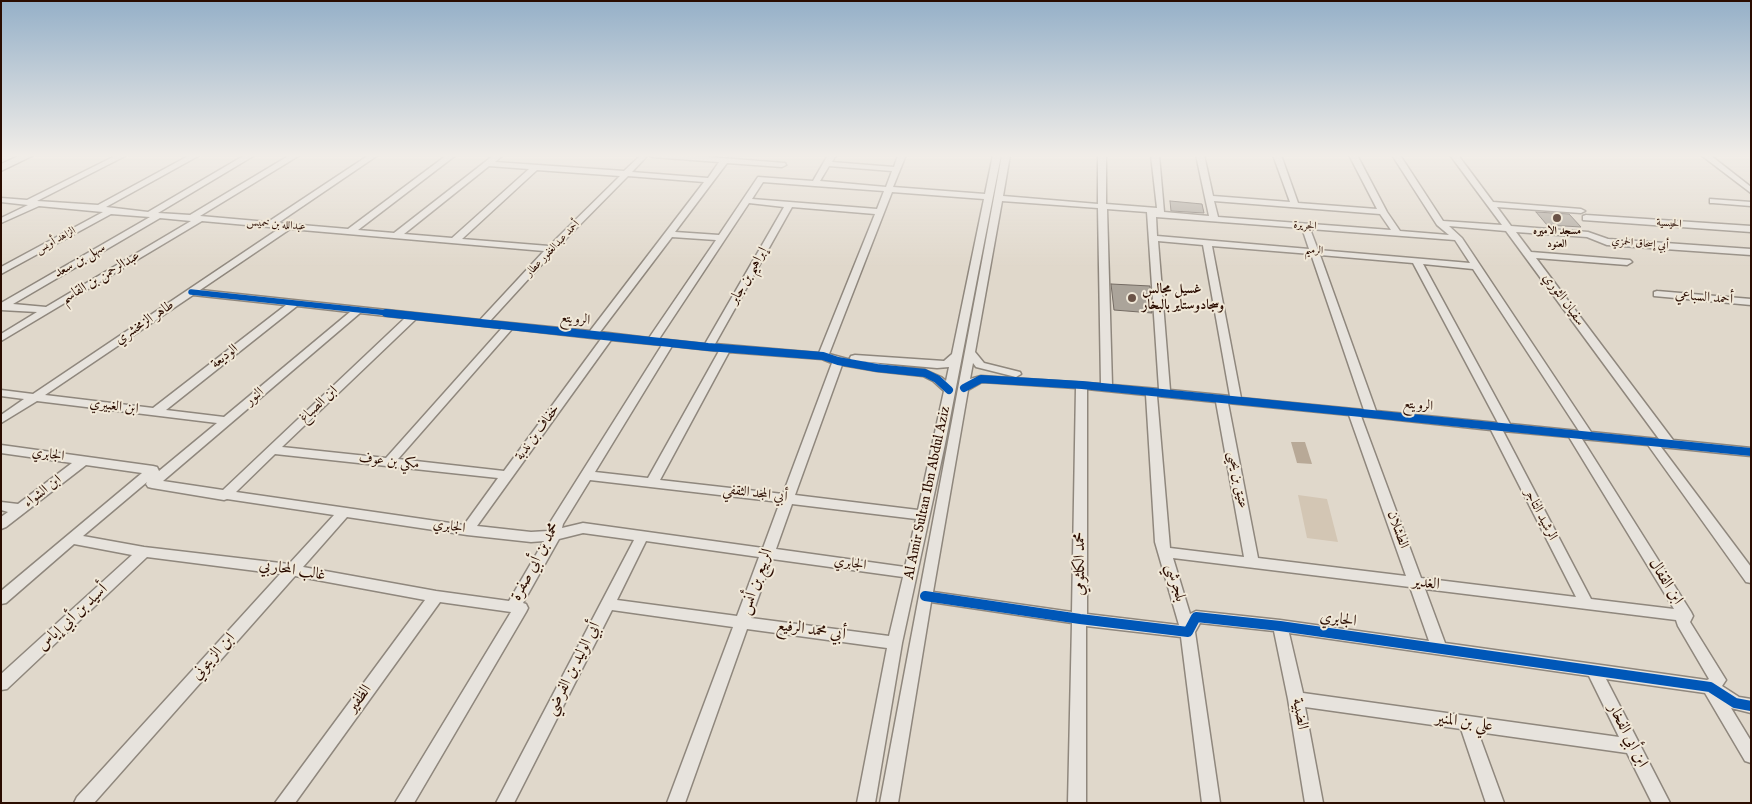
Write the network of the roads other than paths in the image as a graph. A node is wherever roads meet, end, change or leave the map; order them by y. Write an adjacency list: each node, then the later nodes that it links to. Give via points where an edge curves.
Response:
1 (47, 193): 28 (street)
2 (127, 193): 35 (street)
3 (190, 193): 40 (street, سهل بن سعد)
4 (236, 193): 41 (street, عبدالرحمن بن القاسم)
5 (318, 193): 46 (street)
6 (402, 193): 52 (street)
7 (451, 193): 55 (street)
8 (508, 193): 59 (street)
9 (608, 193): 61 (street, أحمد عبدالغفور عطار)
10 (701, 193): 54 (street)
11 (755, 193): 26 (street)
12 (886, 193): 37 (street)
13 (920, 193): 23 (street, الجريرة)
14 (994, 193): 23 (street, Al Amir Sultan Ibn Abdul Aziz)
15 (995, 193): 23 (street, Al Amir Sultan Ibn Abdul Aziz)
16 (1103, 193): 34 (street)
17 (1155, 193): 38 (street)
18 (1208, 193): 24 (street)
19 (1290, 193): 33 (street)
20 (1373, 193): 39 (street)
21 (1420, 193): 44 (street)
22 (1482, 193): 31 (street, سفيان الثوري)
23 (993, 198): 34 (street, الجريرة); 86 (street, Al Amir Sultan Ibn Abdul Aziz); 88 (street, Al Amir Sultan Ibn Abdul Aziz)
24 (1209, 198): 33 (street); 42 (street)
25 (1, 200): 28 (street, عبدالله بن خميس)
26 (748, 201): 30 (street); 56 (street)
27 (1713, 201): 32 (street)
28 (28, 202): 29 (street, عبدالله بن خميس)
29 (38, 203): 35 (street, عبدالله بن خميس); 43 (street)
30 (790, 204): 37 (street); 84 (street, إبراهيم بن جابر)
31 (1490, 204): 50 (street, سفيان الثوري); 51 (street, الحيسية)
32 (1751, 204)
33 (1294, 206): 39 (street)
34 (1103, 207): 38 (street, الجريرة); 92 (street)
35 (99, 208): 36 (street, عبدالله بن خميس)
36 (110, 211): 40 (street, عبدالله بن خميس); 68 (street, الزاهد أويس)
37 (880, 212): 87 (street)
38 (1155, 212): 42 (street, الجريرة); 57 (street)
39 (1383, 212): 53 (street)
40 (154, 215): 41 (street, عبدالله بن خميس); 73 (street, سهل بن سعد)
41 (196, 218): 46 (street, عبدالله بن خميس); 74 (street, عبدالرحمن بن القاسم)
42 (1214, 219): 49 (street, الجريرة)
43 (1, 221)
44 (1440, 223): 50 (street, أبي إسحاق الحمزي); 58 (street)
45 (1738, 223): 47 (street)
46 (271, 224): 48 (street, عبدالله بن خميس)
47 (1751, 224)
48 (289, 226): 52 (street, عبدالله بن خميس); 69 (street, طاهر الزمخشري)
49 (1305, 226): 53 (street, الجريرة); 62 (street)
50 (1509, 228): 63 (street, أبي إسحاق الحمزي, via 1588,235 1607,242); 64 (street, سفيان الثوري)
51 (1751, 229)
52 (351, 231): 55 (street, عبدالله بن خميس)
53 (1397, 233): 58 (street, الجريرة)
54 (670, 234): 56 (street); 79 (street)
55 (397, 235): 59 (street, عبدالله بن خميس)
56 (722, 238): 82 (street)
57 (1153, 238): 60 (street, الرميم); 96 (street)
58 (1458, 238): 67 (street)
59 (455, 240): 61 (street, عبدالله بن خميس)
60 (1207, 242): 62 (street, الرميم); 99 (street)
61 (551, 249): 77 (street, أحمد عبدالغفور عطار)
62 (1315, 251): 65 (street, الرميم); 102 (street)
63 (1751, 252)
64 (1530, 255): 66 (street); 109 (street, سفيان الثوري)
65 (1416, 260): 67 (street, الرميم); 105 (street, الرشيد التاجر)
66 (1627, 262)
67 (1476, 266): 107 (street)
68 (1, 271)
69 (191, 292): 72 (street, الرويتع); 97 (street, طاهر الزمخشري)
70 (1657, 294): 71 (street, أحمد السباعي)
71 (1751, 302)
72 (295, 303): 75 (street, الرويتع); 100 (street, الوديعة)
73 (2, 306): 74 (street)
74 (47, 310): 81 (street, عبدالرحمن بن القاسم)
75 (358, 310): 76 (street, الرويتع); 104 (street, النور)
76 (414, 315): 77 (street, الرويتع); 111 (street, ابن الصباغ)
77 (484, 323): 78 (street, الرويتع)
78 (509, 326): 79 (street, الرويتع); 114 (street)
79 (593, 334): 80 (street, الرويتع)
80 (608, 336): 82 (street, الرويتع); 116 (street, خفاف بن ندبة)
81 (1, 338)
82 (652, 341): 83 (street, الرويتع)
83 (669, 343): 84 (street, الرويتع); 117 (street, محمد بن أبي صفرة)
84 (708, 347): 85 (street, الرويتع)
85 (726, 348): 87 (street, الرويتع); 118 (street)
86 (970, 353): 90 (street, via 980,365 990,369); 91 (street, Al Amir Sultan Ibn Abdul Aziz)
87 (823, 356): 89 (street, الرويتع)
88 (956, 356): 89 (street, الرويتع, via 947,364 937,365 870,358); 93 (street, Al Amir Sultan Ibn Abdul Aziz)
89 (838, 361): 93 (street, الرويتع, via 926,373); 121 (street, الربيع بن أنس)
90 (1082, 385): 91 (street, via 981,379); 92 (street, الرويتع); 146 (street, محمد الكلثومي)
91 (964, 388): 140 (street, Al Amir Sultan Ibn Abdul Aziz)
92 (1107, 388): 94 (street, الرويتع)
93 (949, 390): 125 (street, Al Amir Sultan Ibn Abdul Aziz)
94 (1151, 392): 96 (street, الرويتع); 133 (street, بلجرشي, via 1162,542)
95 (1, 393): 97 (street, ابن الغبيري)
96 (1165, 393): 98 (street, الرويتع)
97 (34, 398): 100 (street, ابن الغبيري); 103 (street, طاهر الزمخشري)
98 (1221, 398): 99 (street, الرويتع); 134 (street, عتيق بن يحيى)
99 (1236, 400): 101 (street, الرويتع)
100 (156, 412): 104 (street, ابن الغبيري)
101 (1354, 413): 102 (street, الرويتع); 138 (street, الطشلان)
102 (1372, 415): 105 (street, الرويتع)
103 (1, 420)
104 (226, 421): 119 (street, النور)
105 (1500, 427): 106 (street, الرويتع); 142 (street, الرشيد التاجر)
106 (1572, 433): 107 (street, الرويتع); 145 (street, ابن القفال)
107 (1587, 436): 108 (street, الرويتع)
108 (1652, 443): 109 (street, الرويتع); 137 (street)
109 (1670, 445): 112 (street, الرويتع)
110 (1, 449): 113 (street, الجابري)
111 (271, 450): 114 (street, مكي بن عوف); 120 (street, ابن الصباغ)
112 (1751, 452)
113 (84, 460): 115 (street, الجابري); 123 (street, ابن الشواء)
114 (388, 462): 116 (street, مكي بن عوف)
115 (153, 470): 119 (street); 130 (street)
116 (507, 475): 127 (street, خفاف بن ندبة)
117 (586, 475): 118 (street, أبي المجد الثقفي); 128 (street, محمد بن أبي صفرة, via 556,524)
118 (652, 482): 121 (street, أبي المجد الثقفي)
119 (152, 484): 120 (street, الجابري)
120 (224, 496): 124 (street, الجابري)
121 (787, 498): 125 (street, أبي المجد الثقفي); 132 (street, الربيع بن أنس)
122 (1, 506): 123 (street)
123 (21, 509): 126 (street, ابن الشواء)
124 (344, 512): 127 (street, الجابري); 135 (street, ابن الزيتوني)
125 (924, 515): 136 (street, Al Amir Sultan Ibn Abdul Aziz)
126 (1, 524)
127 (467, 530): 128 (street, الجابري, via 531,537)
128 (554, 535): 129 (street, الجابري, via 583,528); 144 (street, محمد بن أبي صفرة)
129 (643, 536): 132 (street, الجابري); 143 (street, أبي الوليد بن الفرضي)
130 (71, 540): 131 (street, غالب المحاربي); 141 (street)
131 (144, 552): 135 (street, غالب المحاربي); 153 (street, أسيد بن أبي إياس)
132 (768, 552): 136 (street, الجابري); 147 (street, الربيع بن أنس)
133 (1166, 552): 134 (street, الغدير); 149 (street, بلجرشي)
134 (1252, 561): 138 (street, الغدير)
135 (293, 570): 139 (street, غالب المحاربي); 160 (street, ابن الزيتوني)
136 (911, 573): 150 (street, Al Amir Sultan Ibn Abdul Aziz)
137 (1751, 578)
138 (1415, 583): 142 (street, الغدير); 151 (street, الطشلان)
139 (436, 596): 144 (street, غالب المحاربي); 161 (street, الظفير)
140 (925, 596): 146 (street); 166 (street, Al Amir Sultan Ibn Abdul Aziz)
141 (1, 600)
142 (1586, 603): 145 (street, الغدير)
143 (608, 604): 147 (street, أبي محمد الرفيع); 163 (street, أبي الوليد بن الفرضي)
144 (513, 607): 162 (street, محمد بن أبي صفرة, via 521,608)
145 (1686, 616): 154 (street, ابن القفال, via 1683,622 1718,680)
146 (1080, 619): 149 (street); 167 (street, محمد الكلثومي)
147 (742, 621): 150 (street, أبي محمد الرفيع); 164 (street, الربيع بن أنس)
148 (1280, 626): 149 (street, الجابري, via 1196,617); 151 (street, الجابري); 155 (street, الضبية)
149 (1188, 632): 168 (street, بلجرشي)
150 (895, 643): 165 (street, Al Amir Sultan Ibn Abdul Aziz)
151 (1439, 648): 152 (street, الجابري)
152 (1593, 670): 154 (street, الجابري); 158 (street, ابن أبي الفخار)
153 (1, 684)
154 (1710, 687): 156 (street, الجابري, via 1735,703); 159 (street)
155 (1296, 699): 157 (street, علي بن المنير); 169 (street, الضبية)
156 (1751, 706)
157 (1467, 723): 158 (street, علي بن المنير); 170 (street)
158 (1632, 746): 171 (street, ابن أبي الفخار)
159 (1751, 756)
160 (83, 803)
161 (284, 803)
162 (404, 803)
163 (505, 803)
164 (676, 803)
165 (866, 803)
166 (889, 803)
167 (1077, 803)
168 (1211, 803)
169 (1314, 803)
170 (1495, 803)
171 (1661, 803)

